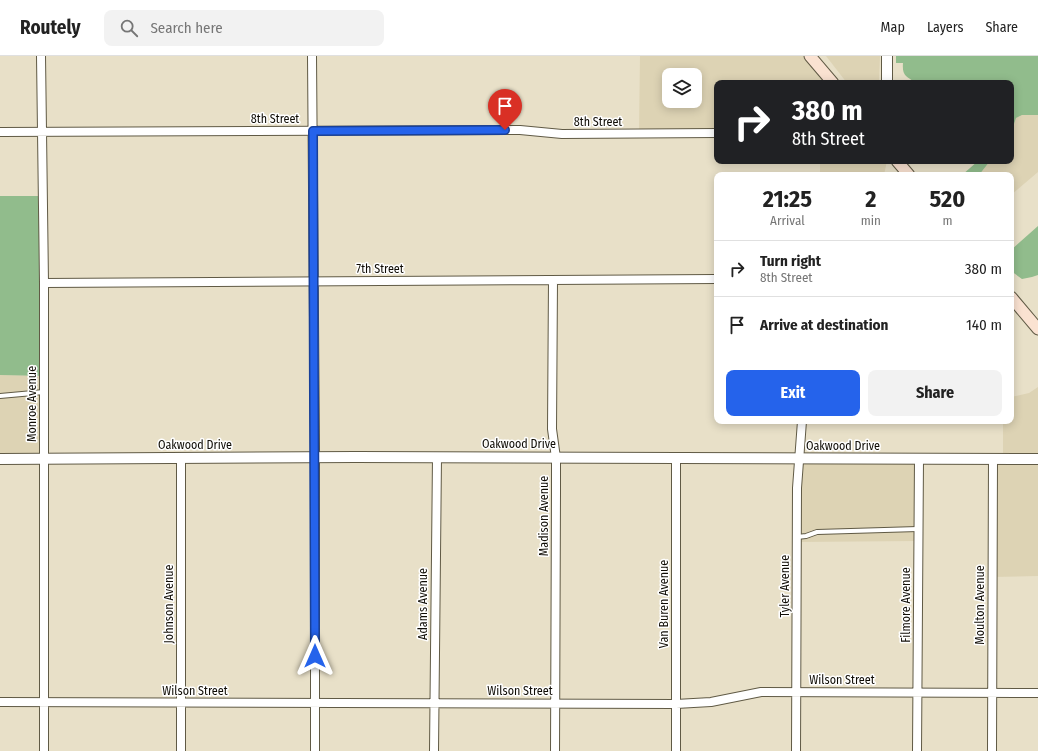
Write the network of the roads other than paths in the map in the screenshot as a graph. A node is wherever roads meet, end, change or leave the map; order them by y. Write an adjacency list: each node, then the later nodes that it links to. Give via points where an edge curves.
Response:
1 (41, 56): 9 (street, Monroe Avenue)
2 (312, 56): 7 (street)
3 (810, 56): 5 (main road)
4 (887, 56): 6 (street)
5 (830, 80)
6 (887, 80)
7 (313, 131): 9 (street, 8th Street); 10 (street, 8th Street, via 520,130 562,134); 15 (street)
8 (0, 132): 9 (street, 8th Street)
9 (42, 132): 16 (street, Monroe Avenue)
10 (714, 133)
11 (900, 164): 12 (main road)
12 (906, 172)
13 (714, 279): 14 (street, 7th Street)
14 (553, 280): 15 (street, 7th Street); 25 (street, Madison Avenue, via 552,429)
15 (314, 282): 16 (street, 7th Street); 24 (street)
16 (44, 283): 19 (street, Monroe Avenue)
17 (1014, 301): 18 (main road)
18 (1038, 329)
19 (44, 392): 20 (lane); 28 (street, Monroe Avenue)
20 (0, 396)
21 (802, 424): 29 (street, Tyler Avenue)
22 (437, 457): 24 (street, Oakwood Drive); 25 (street, Oakwood Drive); 43 (street, Adams Avenue)
23 (181, 458): 24 (street, Oakwood Drive); 28 (street, Oakwood Drive); 41 (street, Johnson Avenue)
24 (315, 458): 42 (street)
25 (556, 458): 26 (street, Oakwood Drive); 44 (street, Madison Avenue)
26 (676, 458): 29 (street, Oakwood Drive); 45 (street, Van Buren Avenue)
27 (0, 459): 28 (street, Oakwood Drive)
28 (44, 459): 40 (street, Monroe Avenue)
29 (800, 459): 30 (street, Oakwood Drive); 34 (street, Tyler Avenue)
30 (919, 459): 31 (street, Oakwood Drive); 33 (street, Filmore Avenue)
31 (993, 459): 32 (street, Oakwood Drive); 37 (street, Moulton Avenue)
32 (1038, 459)
33 (918, 529): 34 (lane, via 817,532); 36 (street, Filmore Avenue)
34 (797, 537): 35 (street, Tyler Avenue)
35 (796, 692): 36 (street, Wilson Street); 45 (street, Wilson Street, via 761,692 711,702); 52 (street, Tyler Avenue)
36 (918, 692): 37 (street, Wilson Street); 53 (street, Filmore Avenue)
37 (992, 692): 38 (street, Wilson Street); 54 (street, Moulton Avenue)
38 (1038, 693)
39 (0, 702): 40 (street, Wilson Street)
40 (45, 702): 41 (street, Wilson Street); 46 (street, Monroe Avenue)
41 (181, 703): 42 (street, Wilson Street); 47 (street, Johnson Avenue)
42 (315, 703): 43 (street, Wilson Street); 48 (street)
43 (434, 704): 44 (street, Wilson Street); 49 (street, Adams Avenue)
44 (555, 704): 45 (street, Wilson Street); 50 (street, Madison Avenue)
45 (676, 704): 51 (street, Van Buren Avenue)
46 (44, 751)
47 (181, 751)
48 (315, 751)
49 (434, 751)
50 (555, 751)
51 (676, 751)
52 (796, 751)
53 (917, 751)
54 (992, 751)

